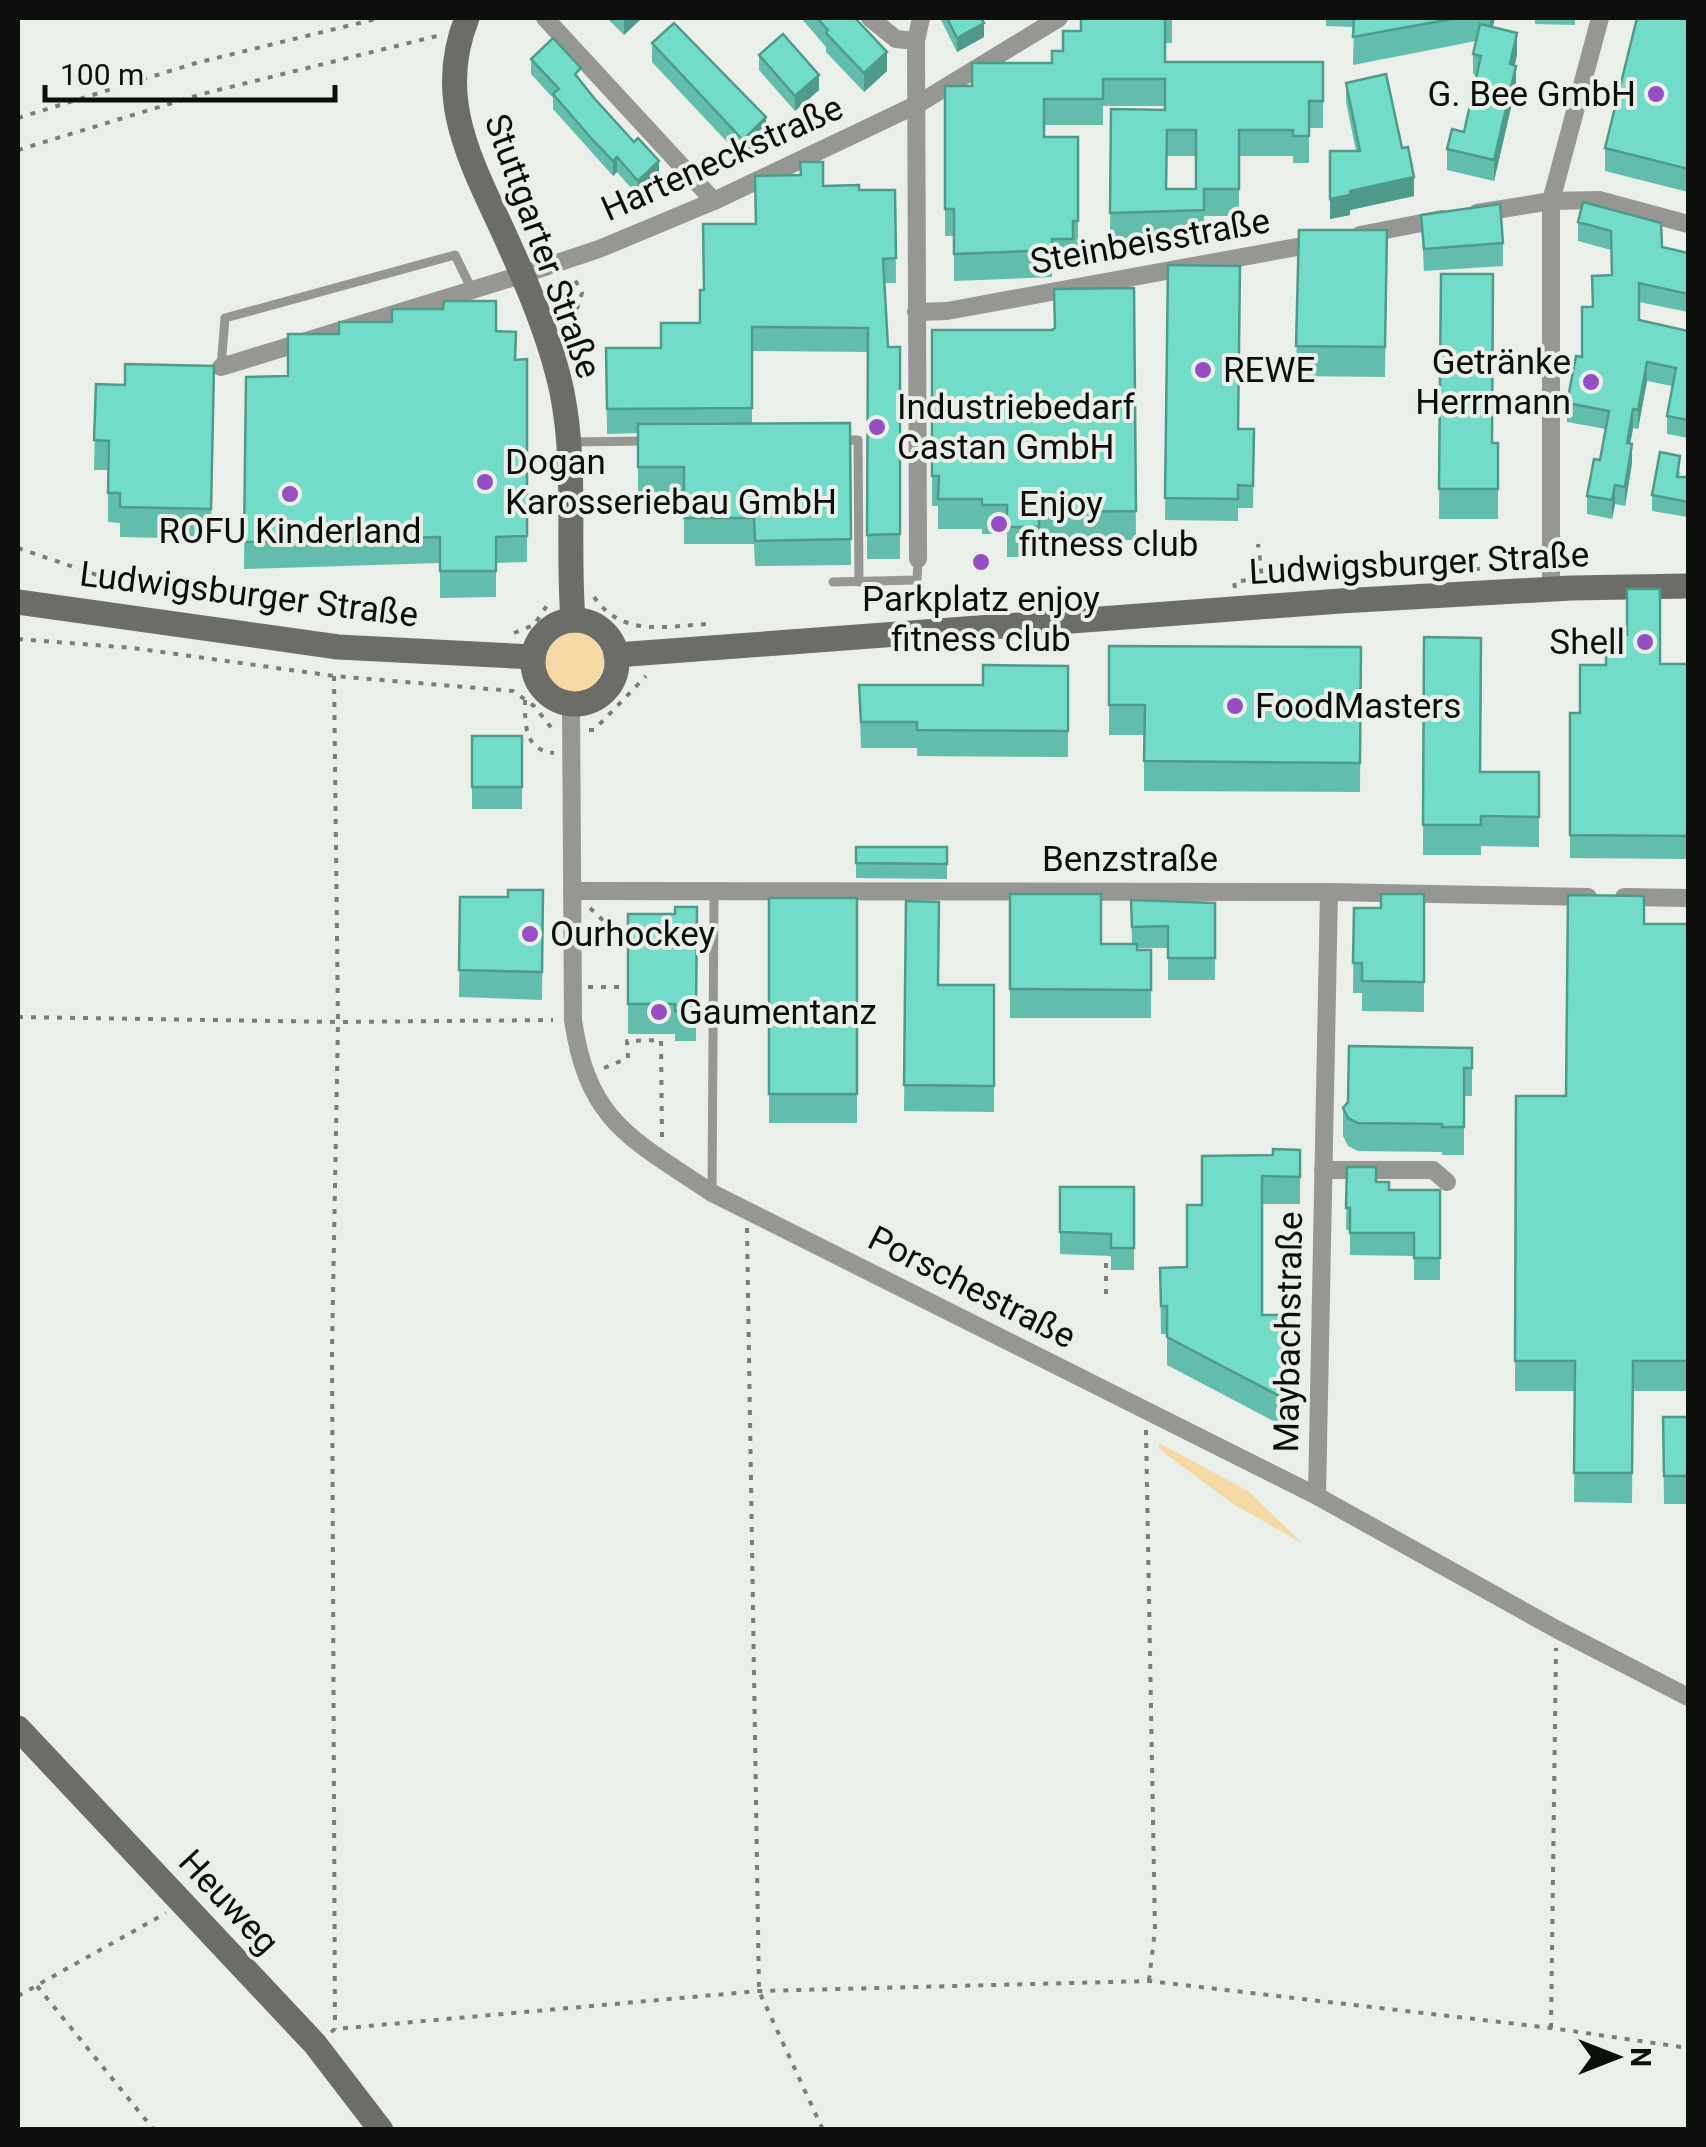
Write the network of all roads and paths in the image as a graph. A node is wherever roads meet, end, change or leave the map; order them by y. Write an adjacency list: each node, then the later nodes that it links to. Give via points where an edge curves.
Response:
1 (380, 18): 11 (path, via 196,63)
2 (467, 18): 16 (main road, Stuttgarter Straße, via 455,81 458,128)
3 (546, 18): 14 (street)
4 (870, 18): 9 (street, via 896,39)
5 (921, 18): 9 (street)
6 (1600, 18): 13 (street)
7 (1053, 19): 10 (street, Harteneckstraße)
8 (438, 36): 12 (path, via 202,94)
9 (916, 41): 10 (street)
10 (918, 104): 14 (street, Harteneckstraße); 18 (street)
11 (18, 118)
12 (18, 150)
13 (1551, 201): 15 (street, Steinbeisstraße, via 1599,200); 18 (street, Steinbeisstraße); 30 (street)
14 (714, 202): 16 (street, Harteneckstraße)
15 (1688, 224)
16 (521, 276): 17 (street, Harteneckstraße); 22 (main road, Stuttgarter Straße, via 554,358)
17 (472, 290): 19 (street, Harteneckstraße); 19 (lane, via 455,256 225,318)
18 (916, 312): 25 (street)
19 (221, 367)
20 (822, 440): 27 (lane, via 858,440)
21 (655, 441): 22 (lane)
22 (568, 442): 33 (main road, Stuttgarter Straße)
23 (1258, 544): 29 (path, via 1262,578 1234,582)
24 (18, 548): 31 (path, via 96,576)
25 (918, 559): 27 (lane, via 917,580)
26 (833, 582): 27 (lane)
27 (859, 582)
28 (1688, 586): 30 (main road, Ludwigsburger Straße)
29 (1235, 588)
30 (1551, 589): 36 (main road, Ludwigsburger Straße)
31 (104, 598)
32 (18, 602): 38 (main road, Ludwigsburger Straße, via 338,647)
33 (579, 604): 34 (path, via 551,598 534,625); 36 (path, via 610,614); 37 (main road); 38 (main road, via 550,628)
34 (508, 634)
35 (18, 639): 39 (path)
36 (641, 640): 37 (main road, Ludwigsburger Straße); 42 (path, via 646,677 594,730)
37 (616, 655): 41 (main road, via 605,691)
38 (533, 657): 41 (main road, via 543,689)
39 (334, 676): 40 (path, via 512,691); 53 (path)
40 (524, 700): 42 (path, via 552,730); 43 (path, via 532,745)
41 (571, 704): 42 (street, Porschestraße)
42 (572, 730): 43 (street, Porschestraße)
43 (574, 756): 44 (street, Porschestraße)
44 (572, 891): 45 (street, Benzstraße); 48 (path); 50 (street, Porschestraße)
45 (714, 891): 46 (street, Benzstraße); 58 (lane)
46 (1330, 892): 47 (street, Benzstraße); 56 (street, Maybachstraße)
47 (1688, 898)
48 (626, 942)
49 (628, 987): 50 (path)
50 (573, 988): 52 (street, Porschestraße)
51 (18, 1017): 53 (path)
52 (573, 1020): 53 (path); 54 (street, Porschestraße)
53 (338, 1022): 70 (path, via 332,1350 336,2028)
54 (586, 1076): 55 (street, Porschestraße, via 610,1117); 55 (path, via 628,1058 627,1040 661,1040)
55 (663, 1161): 58 (street, Porschestraße)
56 (1323, 1170): 57 (street, Maybachstraße, via 1433,1170); 63 (street, Maybachstraße)
57 (1447, 1182)
58 (712, 1193): 59 (street, Porschestraße)
59 (748, 1212): 62 (street, Porschestraße); 70 (path)
60 (1126, 1255): 61 (path, via 1106,1262)
61 (1106, 1294)
62 (1146, 1410): 63 (street, Porschestraße); 68 (path, via 1155,1930)
63 (1317, 1496): 64 (street, Porschestraße)
64 (1556, 1630): 65 (street, Porschestraße); 72 (path)
65 (1688, 1697)
66 (18, 1728): 67 (main road, Heuweg)
67 (183, 1904): 69 (path); 75 (main road, Heuweg, via 315,2044)
68 (1149, 1981): 70 (path); 72 (path)
69 (37, 1986): 71 (path); 74 (path)
70 (759, 1992): 76 (path)
71 (18, 1996)
72 (1551, 2028): 73 (path)
73 (1688, 2048)
74 (154, 2130)
75 (381, 2130)
76 (823, 2130)

